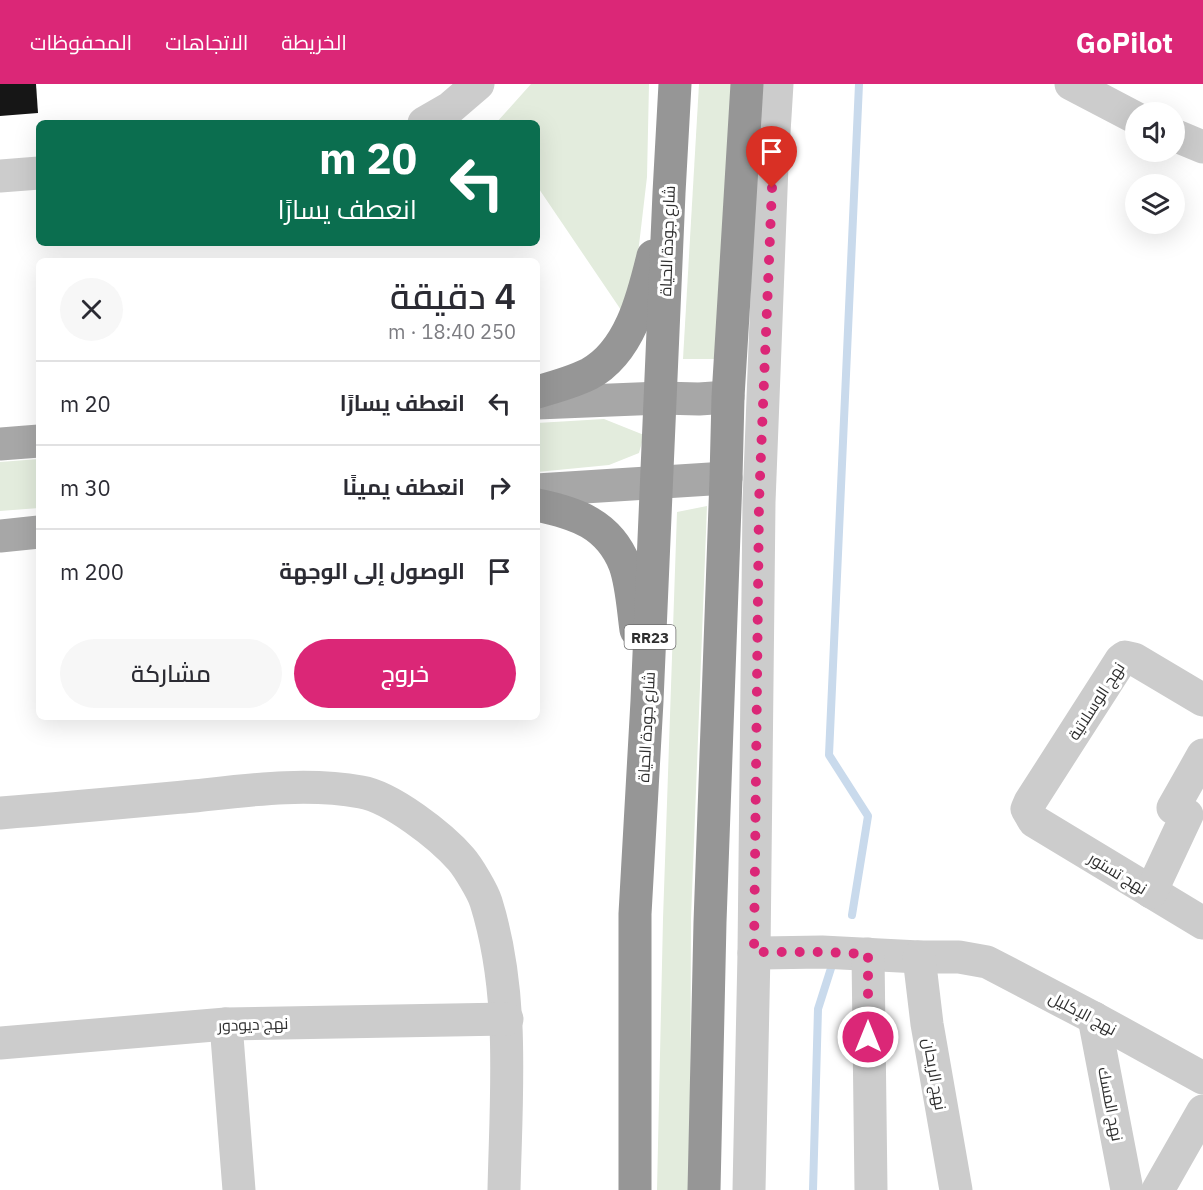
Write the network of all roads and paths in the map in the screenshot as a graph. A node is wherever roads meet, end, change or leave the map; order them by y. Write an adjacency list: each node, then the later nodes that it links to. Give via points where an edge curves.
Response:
1 (478, 84): 7 (street)
2 (675, 84): 12 (highway, شارع جودة الحياة / RR23)
3 (747, 84): 14 (highway)
4 (777, 84): 32 (street, via 759,502)
5 (1071, 84): 6 (street)
6 (1125, 112)
7 (429, 120)
8 (1185, 140): 9 (street)
9 (1203, 147)
10 (36, 173): 11 (street)
11 (0, 176)
12 (669, 193): 13 (highway, via 644,293 614,355 591,373); 15 (highway, شارع جودة الحياة / RR23)
13 (540, 391)
14 (728, 397): 15 (main road); 19 (highway)
15 (661, 399): 16 (main road); 20 (highway, شارع جودة الحياة / RR23)
16 (540, 403)
17 (36, 441): 18 (main road)
18 (0, 444)
19 (726, 478): 20 (main road); 44 (highway)
20 (657, 483): 21 (main road); 26 (highway, شارع جودة الحياة / RR23)
21 (540, 490)
22 (540, 506): 26 (highway, via 589,521 605,533 618,551 630,586)
23 (36, 532): 24 (main road)
24 (0, 536)
25 (1203, 700): 29 (street, نهج الوسلاتية, via 1125,657 1030,802 1028,809)
26 (647, 701): 43 (highway, شارع جودة الحياة / RR23, via 635,914)
27 (1203, 755): 30 (street, via 1173,808 1187,815)
28 (0, 813): 35 (street, via 308,787 363,792 392,804 435,834 462,861 485,900)
29 (1034, 821): 30 (street, نهج تستور)
30 (1151, 892): 31 (street, نهج تستور)
31 (1203, 923)
32 (754, 952): 33 (street, نهج الإكليل); 45 (street)
33 (868, 954): 34 (street, نهج الإكليل); 46 (street)
34 (919, 957): 36 (street, نهج الإكليل, via 987,962); 47 (street, نهج الريحان)
35 (507, 1018): 37 (street, نهج ديودور); 42 (street)
36 (1094, 1018): 39 (street, نهج الإكليل); 48 (street, نهج المسك)
37 (226, 1024): 38 (street, نهج ديودور); 41 (street)
38 (0, 1043)
39 (1203, 1078)
40 (1203, 1111): 49 (street)
41 (239, 1190)
42 (504, 1190)
43 (635, 1190)
44 (704, 1190)
45 (749, 1190)
46 (871, 1190)
47 (956, 1190)
48 (1127, 1190)
49 (1158, 1190)

